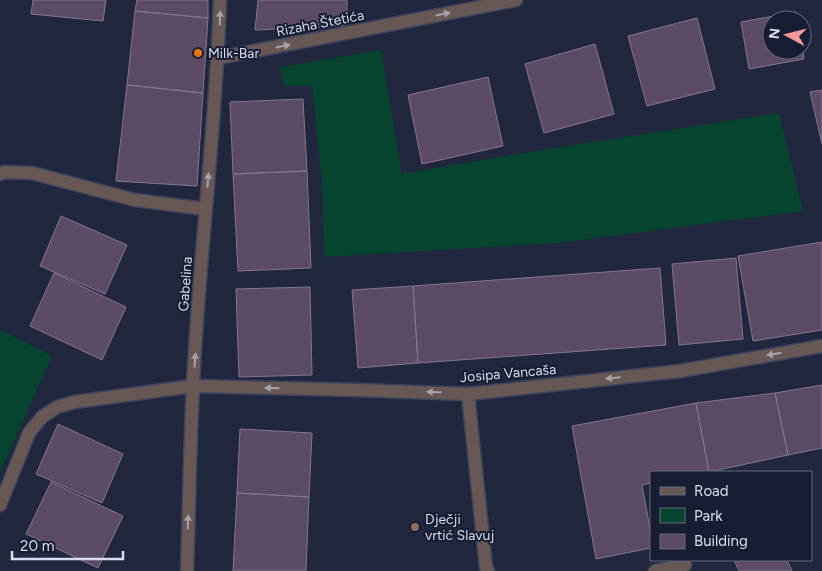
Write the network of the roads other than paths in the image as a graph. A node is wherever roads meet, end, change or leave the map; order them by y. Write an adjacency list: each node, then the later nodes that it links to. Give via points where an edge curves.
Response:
1 (220, 0): 3 (street, Gabelina, one-way to 1)
2 (516, 0): 3 (street, Rizaha Štetića, one-way to 2)
3 (218, 58): 5 (street, Gabelina, one-way to 3)
4 (0, 174): 5 (street, via 32,173 135,200)
5 (205, 209): 7 (street, Gabelina, one-way to 5)
6 (822, 346): 8 (street, Josipa Vancaša, one-way to 8, via 680,371)
7 (193, 386): 8 (street, Josipa Vancaša, one-way to 7); 9 (street, Josipa Vancaša, via 57,407 42,417 29,433); 11 (street, Gabelina, one-way to 7)
8 (468, 394): 12 (street)
9 (0, 505)
10 (686, 565): 13 (street)
11 (186, 571)
12 (488, 571)
13 (655, 571)

